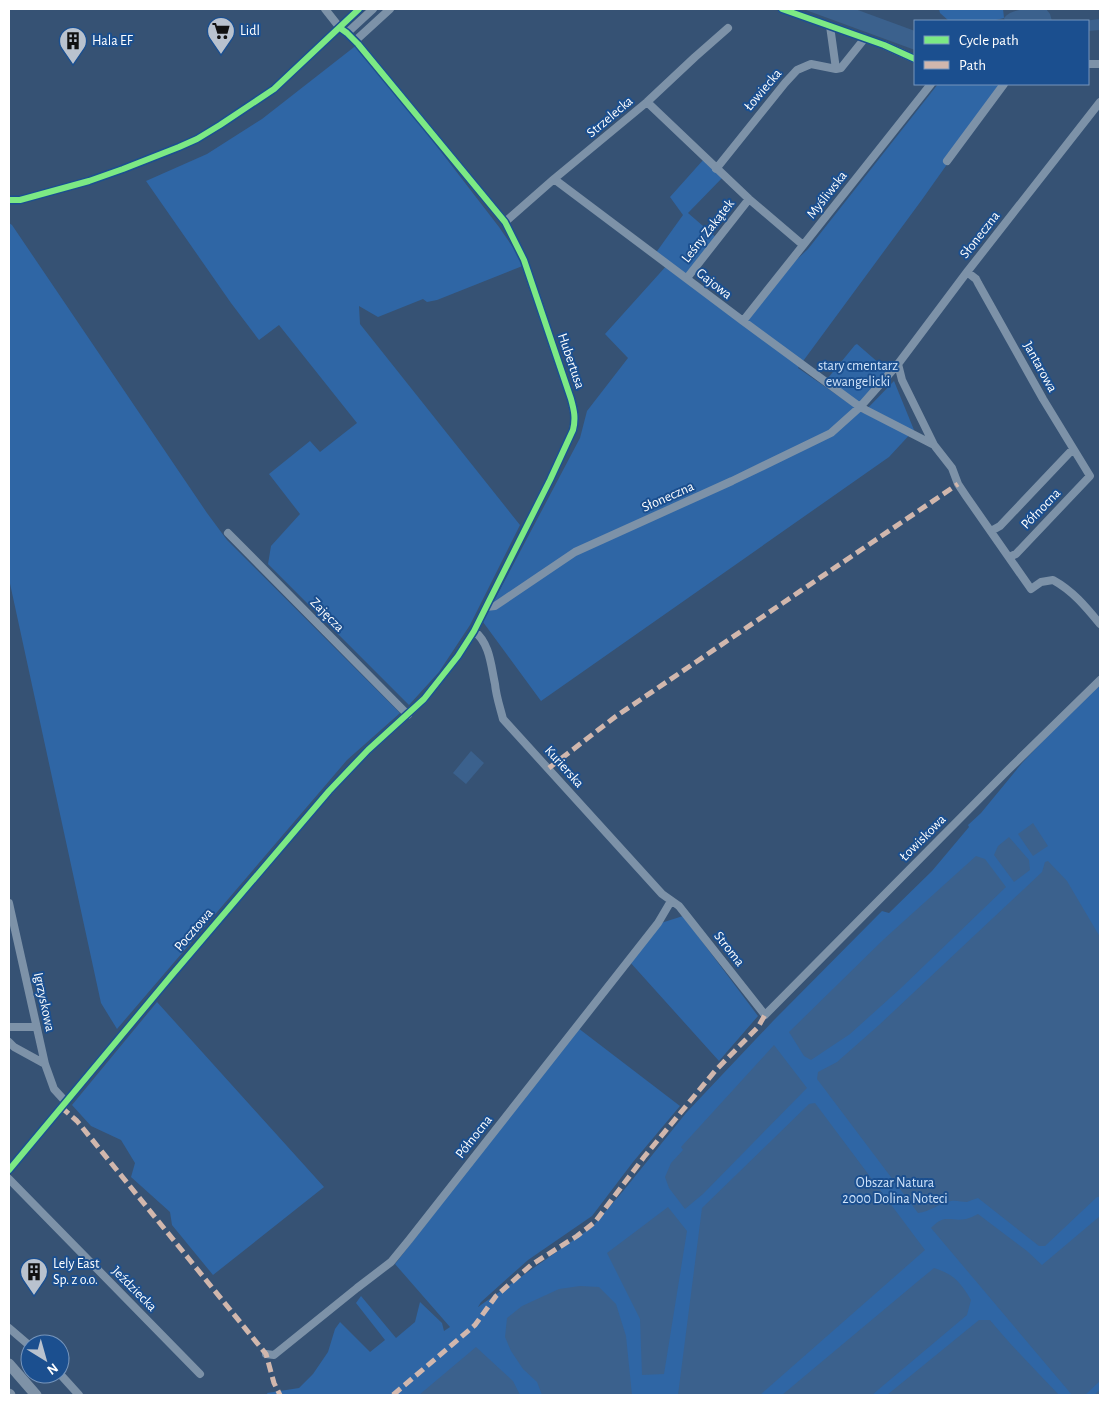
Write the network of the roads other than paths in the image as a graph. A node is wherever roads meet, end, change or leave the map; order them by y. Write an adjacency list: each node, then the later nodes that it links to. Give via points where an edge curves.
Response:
1 (325, 9): 7 (street, Hubertusa)
2 (373, 9): 7 (street)
3 (390, 9): 9 (street)
4 (782, 9): 5 (street)
5 (830, 26): 8 (street); 11 (street)
6 (728, 28): 14 (street, Strzelecka)
7 (348, 33): 9 (street, Hubertusa)
8 (865, 38): 10 (street); 11 (street, via 841,68)
9 (355, 41): 20 (street, Hubertusa)
10 (914, 59)
11 (836, 69): 17 (street, Łowiecka, via 811,64 796,70)
12 (930, 85): 21 (street, Myśliwska)
13 (1003, 85): 16 (street)
14 (647, 102): 17 (street); 18 (street, Strzelecka)
15 (1100, 102): 22 (street, Słoneczna)
16 (947, 161)
17 (716, 168): 19 (street)
18 (554, 179): 20 (street, Strzelecka); 23 (street, Gajowa)
19 (749, 199): 21 (street); 23 (street, Leśny Zakątek)
20 (505, 222): 33 (street, Hubertusa, via 524,260 571,399 575,422 562,456)
21 (803, 246): 24 (street, Myśliwska)
22 (967, 272): 25 (street, Słoneczna); 28 (street, Jantarowa, via 978,283)
23 (687, 278): 24 (street, Gajowa)
24 (743, 321): 26 (street, Gajowa)
25 (898, 364): 26 (street, Słoneczna); 27 (street, via 902,380)
26 (860, 407): 27 (street); 33 (street, Słoneczna, via 831,432 575,552 495,606)
27 (934, 445): 30 (street, via 952,468 958,484)
28 (1073, 449): 29 (street, Jantarowa); 30 (street, via 1000,526)
29 (1090, 476): 32 (street, Północna, via 1016,554)
30 (990, 531): 32 (street)
31 (228, 533): 37 (street, Zajęcza)
32 (1009, 557): 34 (street, via 1031,589 1041,582 1053,580 1074,594)
33 (486, 607): 35 (street, Hubertusa)
34 (1100, 624)
35 (474, 631): 37 (street, Hubertusa, via 443,676); 38 (street, Kurierska, via 488,650 504,719)
36 (1100, 680): 40 (street, Łowiskowa)
37 (408, 715): 45 (street, Pocztowa, via 368,750 330,791)
38 (671, 901): 40 (street, Stroma, via 679,906); 50 (street, Północna, via 658,923 391,1262 274,1355)
39 (9, 903): 42 (street, Igrzyskowa)
40 (765, 1015)
41 (9, 1027): 42 (street)
42 (36, 1028): 44 (street, Igrzyskowa)
43 (9, 1042): 44 (street)
44 (45, 1064): 45 (street, Igrzyskowa, via 54,1088)
45 (65, 1101): 46 (street, Pocztowa)
46 (9, 1170)
47 (9, 1179): 52 (street, Jeździecka)
48 (9, 1328): 49 (street)
49 (20, 1337)
50 (266, 1354)
51 (9, 1364): 54 (highway)
52 (200, 1374)
53 (69, 1384): 55 (street)
54 (36, 1395)
55 (79, 1395)

